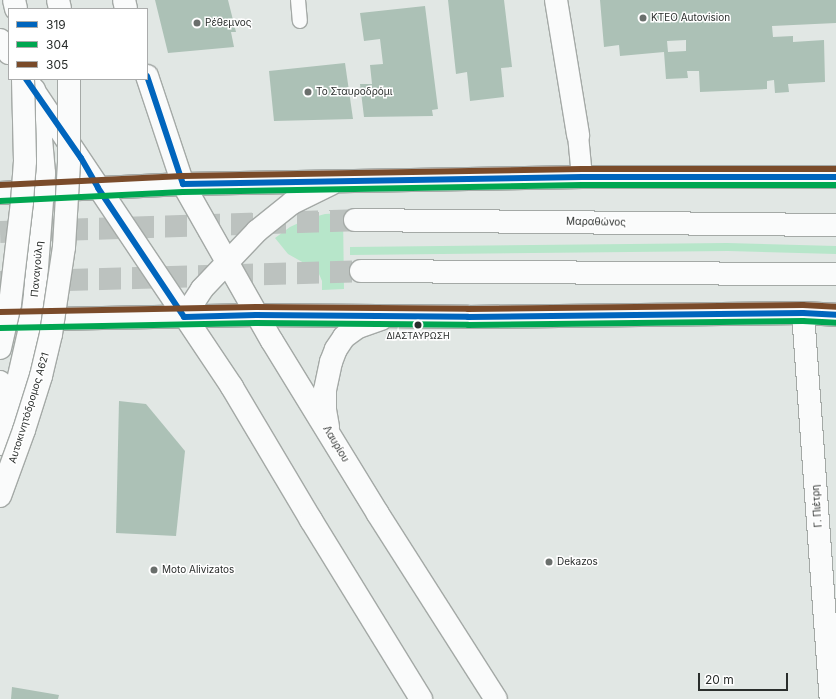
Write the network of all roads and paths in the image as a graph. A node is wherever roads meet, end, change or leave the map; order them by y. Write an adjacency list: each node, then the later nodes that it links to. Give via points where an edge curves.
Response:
1 (298, 0): 3 (lane)
2 (556, 0): 9 (main road)
3 (300, 21)
4 (0, 40): 5 (main road)
5 (8, 52)
6 (148, 79): 13 (main road, Λαυρίου)
7 (69, 80): 34 (main road, Αυτοκινητόδρομος Α621, bridge, via 69,162 64,247 51,334 24,430)
8 (28, 83): 14 (main road, via 81,158); 15 (main road, Παναγούλη, via 41,135); 29 (main road, bridge, via 22,202 10,304)
9 (578, 135): 10 (street)
10 (582, 177): 11 (main road); 12 (main road)
11 (836, 177)
12 (336, 182): 13 (main road); 19 (main road, via 292,203 257,231)
13 (183, 184): 14 (main road); 19 (main road, Λαυρίου)
14 (98, 188): 15 (main road); 26 (main road)
15 (43, 191): 16 (main road); 27 (main road, Παναγούλη)
16 (0, 193)
17 (356, 220): 18 (main road, Μαραθώνος)
18 (836, 225)
19 (227, 261): 23 (main road, Λαυρίου); 26 (main road, via 202,289)
20 (361, 271): 21 (main road)
21 (836, 274)
22 (803, 313): 24 (main road); 25 (main road); 35 (main road, Γ. Πιέτρη)
23 (256, 315): 24 (main road); 26 (main road); 32 (main road, Λαυρίου)
24 (408, 315): 32 (main road, via 373,320 358,327 344,337 336,349 325,390 325,410)
25 (836, 315)
26 (184, 317): 27 (main road); 36 (main road, via 232,387)
27 (32, 319): 28 (main road); 31 (main road, Παναγούλη)
28 (0, 320)
29 (0, 348)
30 (0, 382): 31 (main road)
31 (7, 422): 33 (main road, Παναγούλη)
32 (330, 434): 37 (main road, Λαυρίου)
33 (0, 444)
34 (0, 496)
35 (830, 601): 38 (main road, Γ. Πιέτρη)
36 (421, 699)
37 (496, 699)
38 (831, 699)

